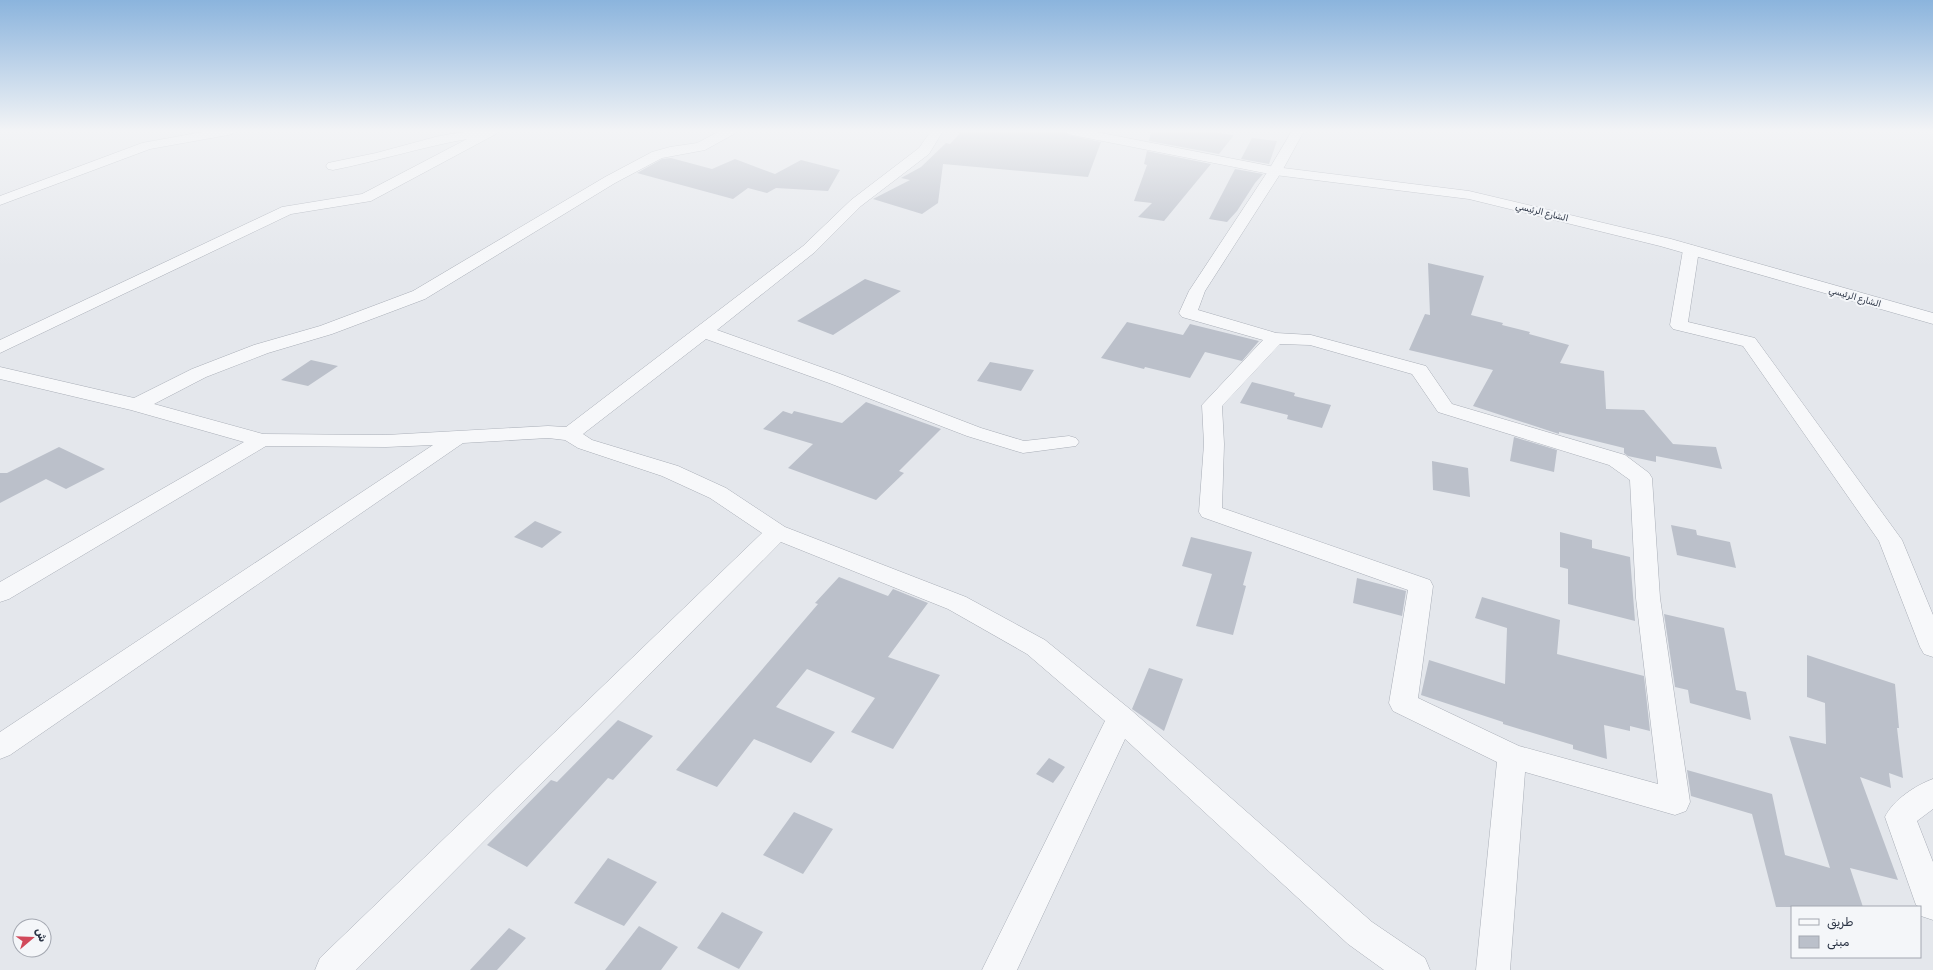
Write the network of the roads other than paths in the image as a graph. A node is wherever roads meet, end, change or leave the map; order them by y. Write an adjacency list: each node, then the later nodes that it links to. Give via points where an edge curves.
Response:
1 (66, 176): 7 (street)
2 (407, 176): 12 (street, via 366,198 287,210)
3 (617, 176): 14 (street, via 419,295 199,373)
4 (891, 176): 10 (street, via 856,203 809,249)
5 (1272, 176): 11 (street, via 1197,291 1188,313)
6 (1318, 176): 8 (street, الشارع الرئيسي, via 1469,195)
7 (0, 201)
8 (1691, 250): 9 (street, الشارع الرئيسي); 21 (street, via 1679,325 1749,342 1890,540)
9 (1933, 319)
10 (704, 332): 15 (street); 18 (street, via 974,432 1023,446)
11 (1275, 338): 24 (street, via 1212,405 1214,444 1210,512 1421,586 1403,703); 24 (street, via 1311,340 1419,370 1445,408 1618,460 1641,478 1648,598 1675,802)
12 (0, 347)
13 (0, 373): 14 (street)
14 (136, 405): 17 (street)
15 (570, 434): 16 (street, via 548,432); 19 (street, via 585,444 670,471 718,493)
16 (458, 437): 17 (street, via 386,441); 23 (street)
17 (262, 440): 20 (street)
18 (1069, 442)
19 (776, 532): 22 (street, via 957,603 1036,647); 27 (street)
20 (0, 593)
21 (1933, 647)
22 (1121, 718): 28 (street); 29 (street, via 1360,933)
23 (0, 747)
24 (1512, 756): 30 (street)
25 (1933, 792): 26 (street, via 1900,817)
26 (1933, 905)
27 (332, 970)
28 (999, 970)
29 (1413, 970)
30 (1493, 970)

